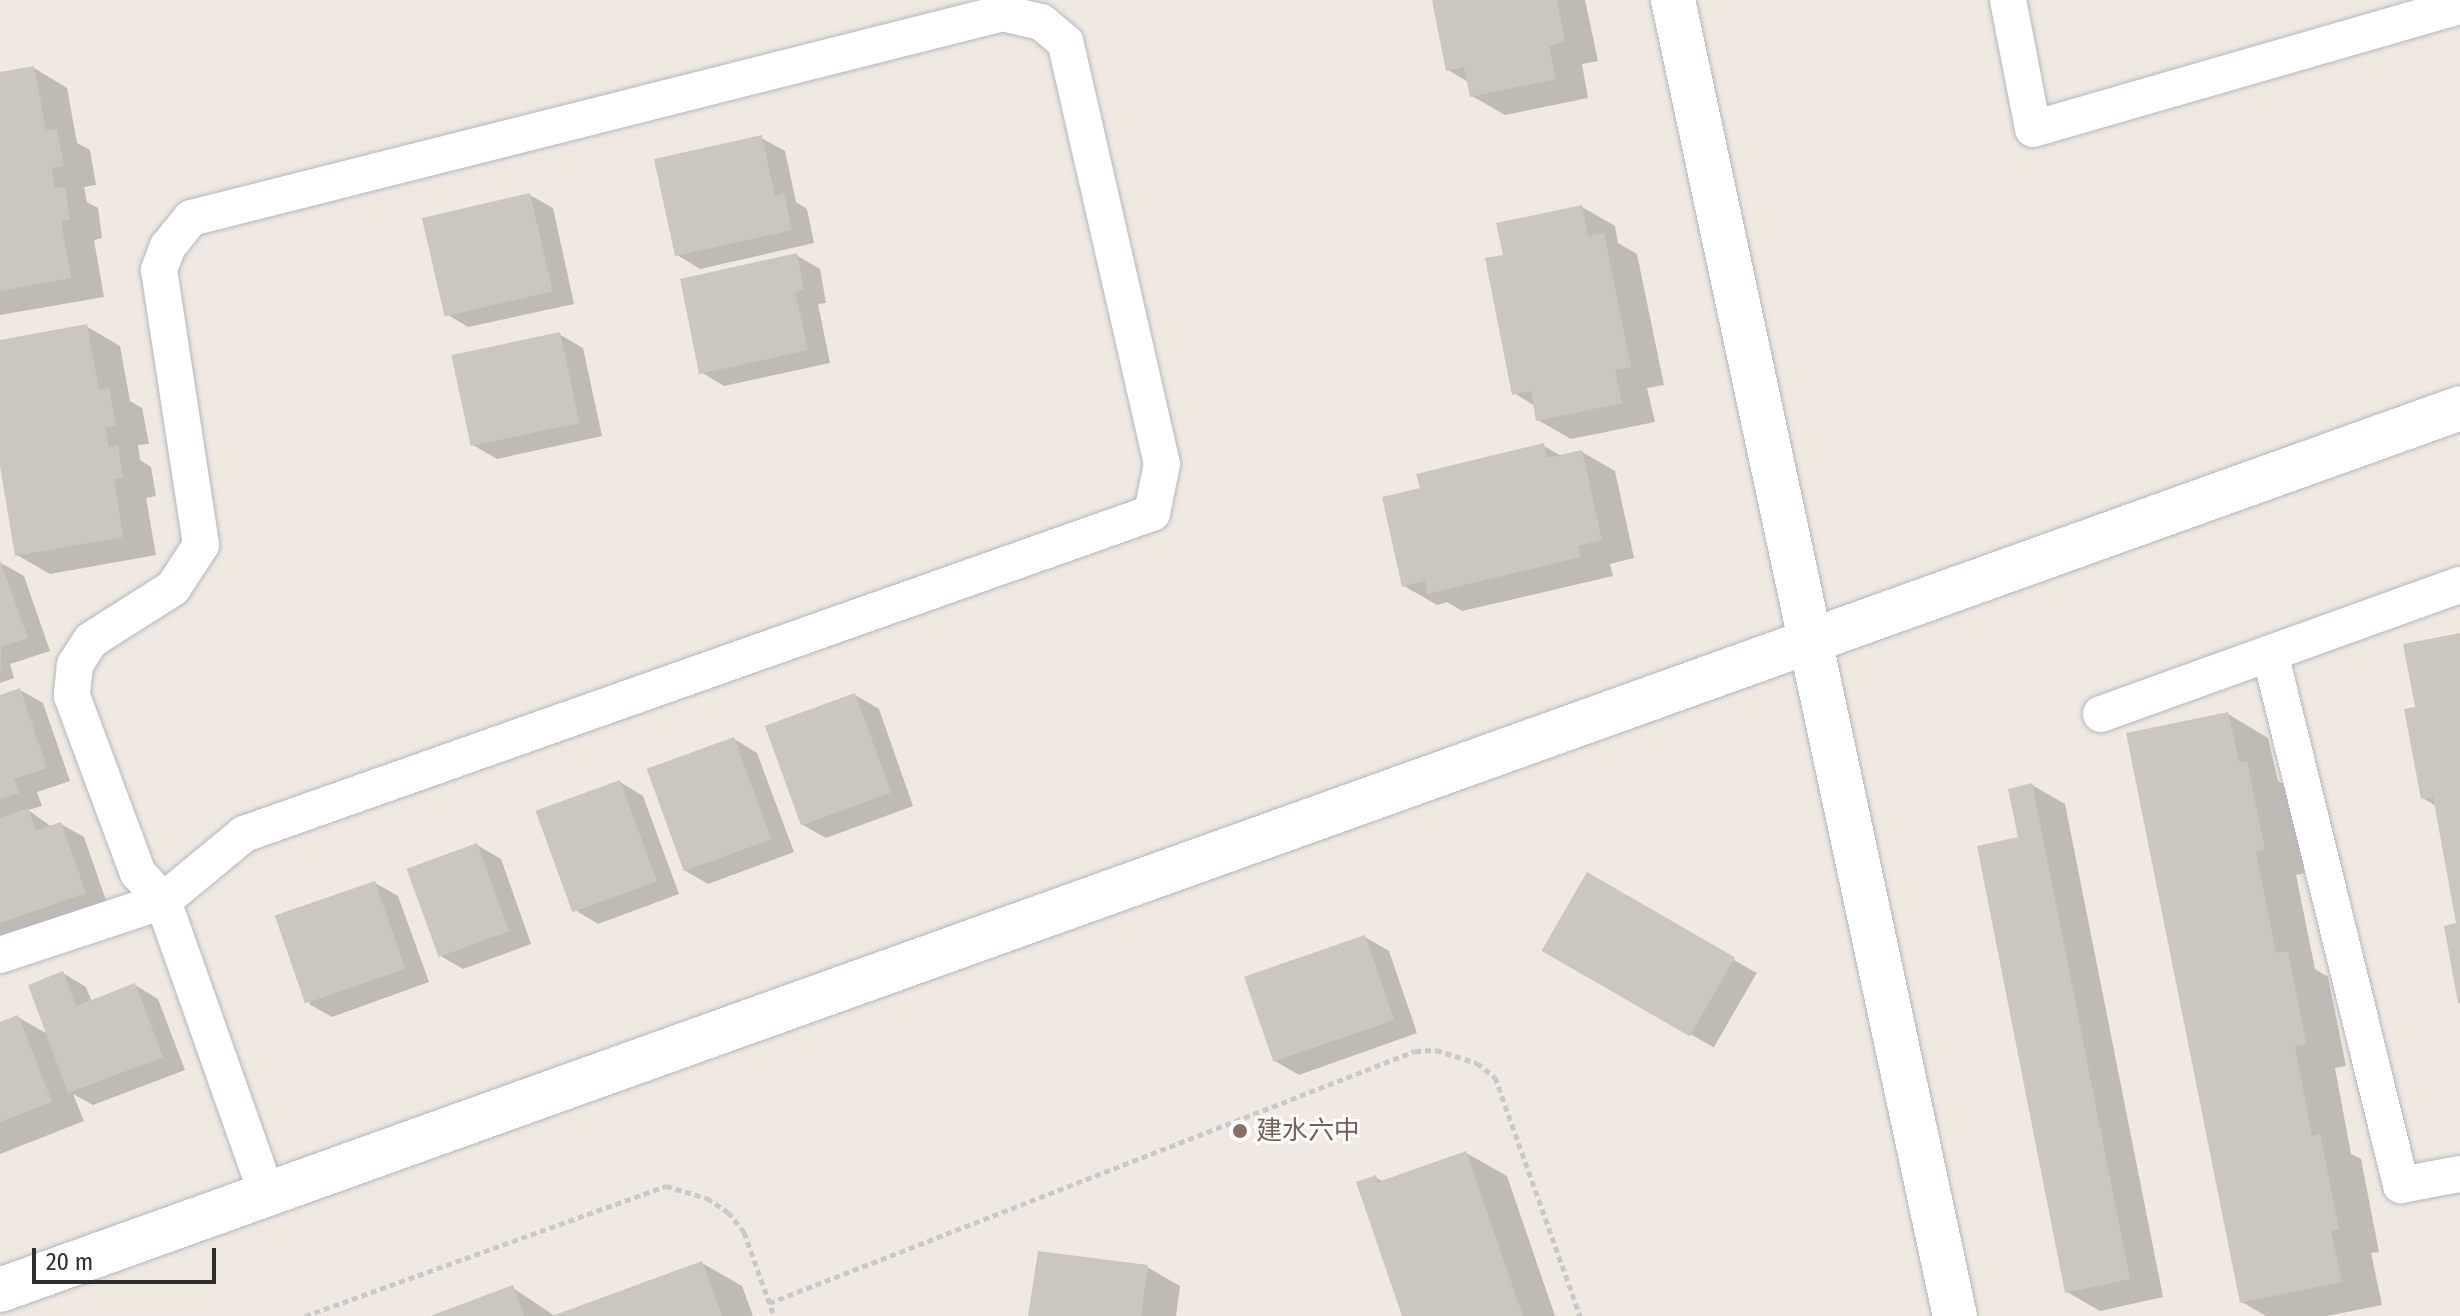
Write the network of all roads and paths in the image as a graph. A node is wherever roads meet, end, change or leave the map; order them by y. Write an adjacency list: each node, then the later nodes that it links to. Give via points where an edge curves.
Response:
1 (1673, 0): 6 (street)
2 (2008, 0): 3 (lane, via 2033,129)
3 (2460, 6)
4 (2460, 408): 6 (street)
5 (2460, 585): 7 (lane)
6 (1811, 641): 12 (street); 18 (street)
7 (2270, 653): 8 (lane); 11 (lane, via 2401,1185)
8 (2101, 714)
9 (163, 901): 9 (lane, via 244,834 1152,513 1162,464 1065,42 1041,22 1003,13 191,218 168,246 159,270 201,545 173,588 91,640 72,680 72,696 138,873); 10 (lane); 12 (lane)
10 (0, 955)
11 (2460, 1174)
12 (267, 1195): 13 (street)
13 (0, 1290)
14 (769, 1303): 15 (path, via 744,1232 728,1212 707,1198 666,1186); 16 (path); 17 (path, via 1415,1051 1436,1050 1477,1063 1495,1077)
15 (305, 1316)
16 (774, 1316)
17 (1580, 1316)
18 (1955, 1316)

